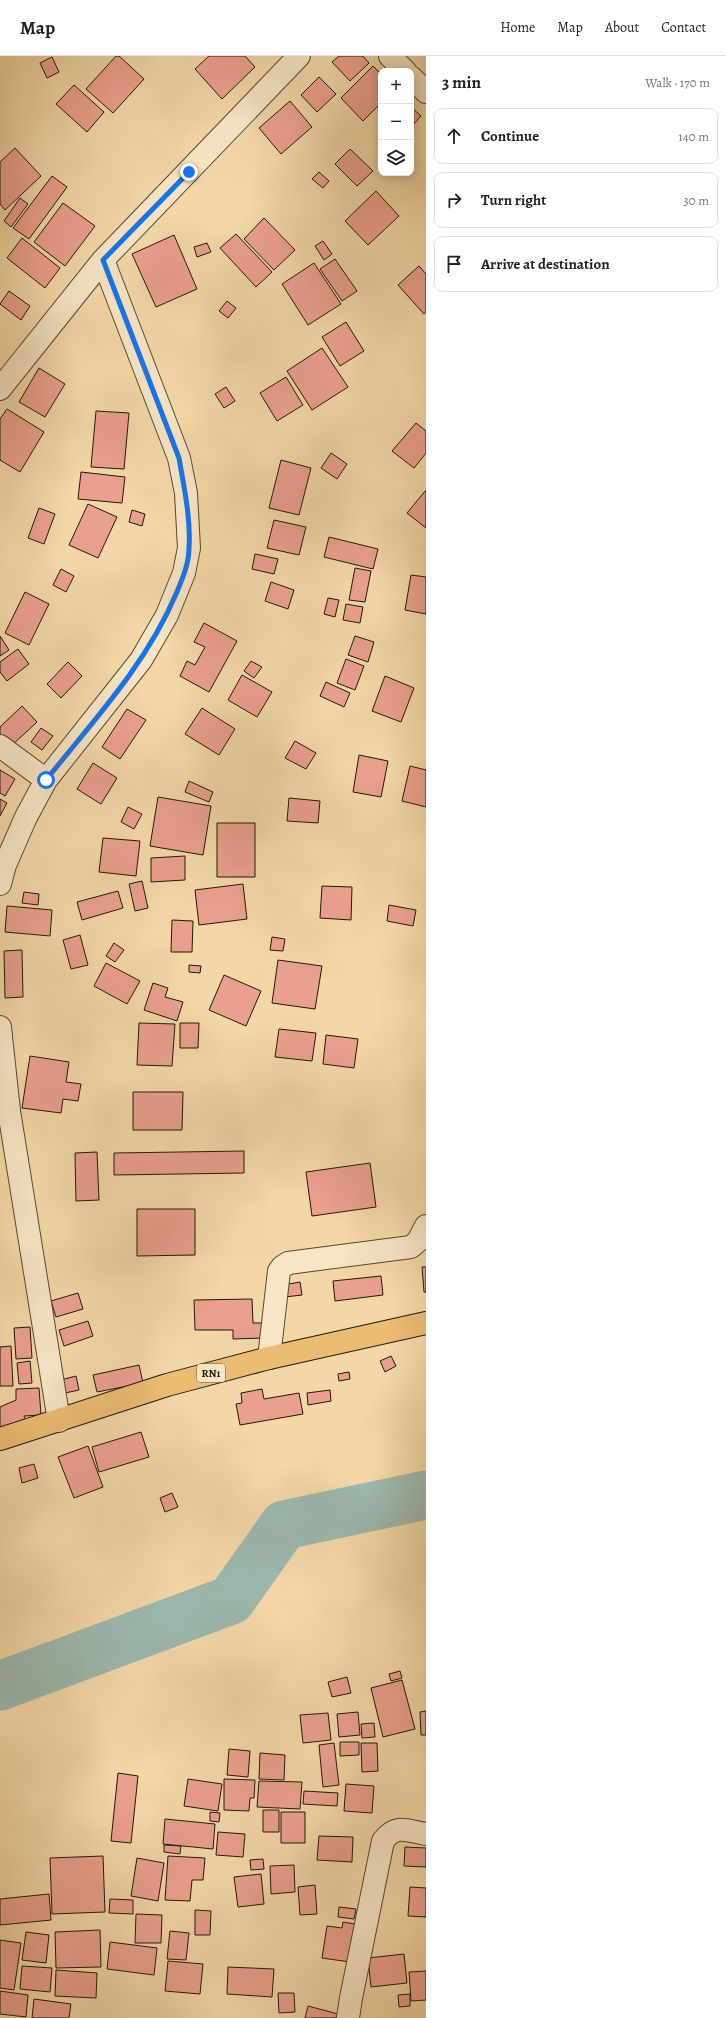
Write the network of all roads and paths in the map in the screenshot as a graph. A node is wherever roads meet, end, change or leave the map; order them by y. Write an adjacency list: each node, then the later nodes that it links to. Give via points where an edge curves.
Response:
1 (390, 56): 3 (street)
2 (290, 59): 6 (street)
3 (402, 68)
4 (414, 80): 5 (street)
5 (426, 92)
6 (103, 260): 7 (street); 9 (street, via 179,458 186,493 190,548 184,573 167,615 141,660)
7 (0, 389)
8 (0, 746): 9 (street)
9 (46, 780): 10 (street, via 5,864)
10 (0, 884)
11 (0, 1027): 15 (street, via 9,1111)
12 (426, 1226): 14 (street, via 411,1248 288,1263 282,1267 279,1271)
13 (426, 1323): 14 (highway, RN1)
14 (269, 1358): 15 (highway, RN1, via 167,1385)
15 (59, 1421): 16 (highway, RN1)
16 (0, 1439)
17 (426, 1834): 18 (street, via 400,1829 390,1832 383,1841)
18 (348, 2018)

